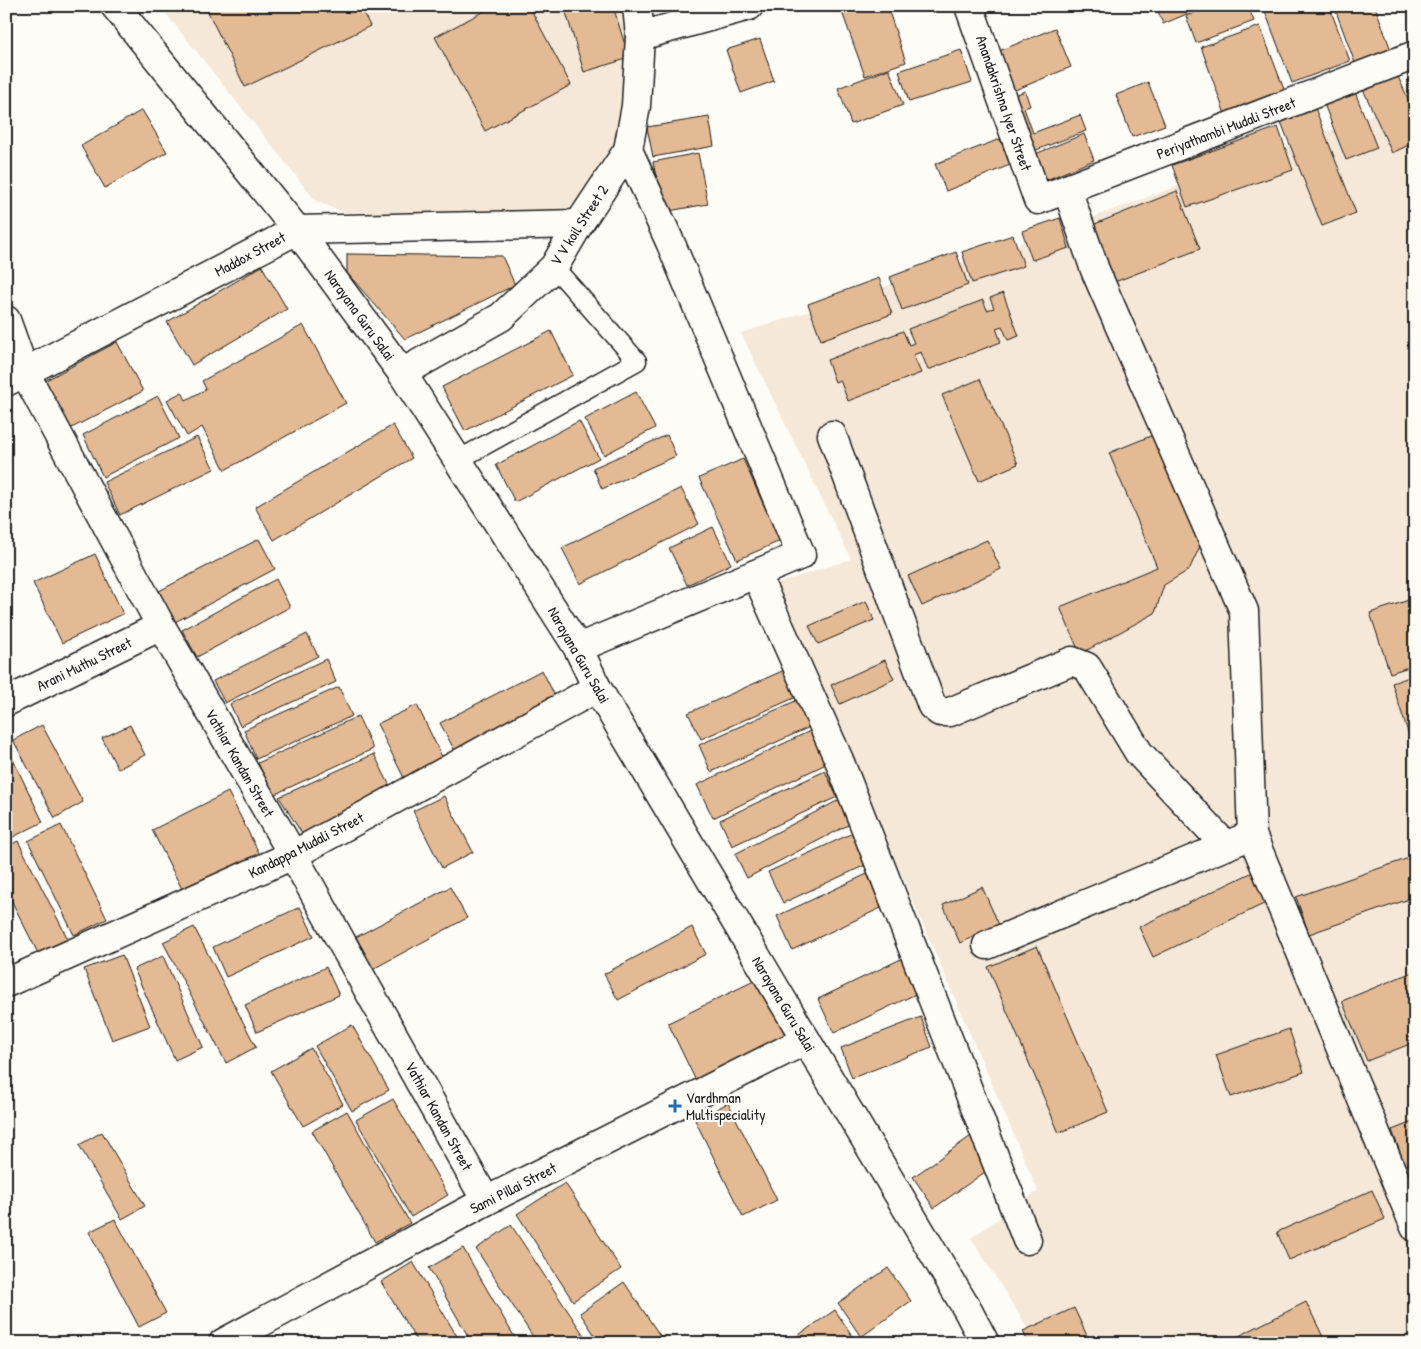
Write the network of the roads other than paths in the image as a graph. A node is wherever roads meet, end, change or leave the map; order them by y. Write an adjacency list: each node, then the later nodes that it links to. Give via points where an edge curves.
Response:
1 (116, 6): 11 (street, Narayana Guru Salai)
2 (637, 6): 5 (street, V V koil Street 2)
3 (749, 6): 5 (street)
4 (970, 6): 9 (street, Anandakrishna Iyer Street)
5 (640, 36): 7 (street, V V koil Street 2, via 636,106)
6 (1415, 55): 8 (street, Periyathambi Mudali Street)
7 (628, 150): 10 (street, V V koil Street 2); 18 (street, via 671,244 801,555)
8 (1068, 188): 9 (street, Periyathambi Mudali Street); 23 (street, via 1095,270 1244,611)
9 (1038, 200)
10 (579, 224): 11 (street, Maddox Street); 12 (street, V V koil Street 2)
11 (297, 230): 14 (street, Narayana Guru Salai); 15 (street, Maddox Street)
12 (554, 267): 14 (street, V V koil Street 2, via 501,317); 17 (lane, via 637,361)
13 (6, 320): 15 (street, Vathiar Kandan Street)
14 (402, 372): 17 (street, Narayana Guru Salai)
15 (16, 377): 19 (street, Vathiar Kandan Street)
16 (832, 436): 24 (street, via 932,706 940,712 950,712 1072,661 1087,667 1139,753)
17 (458, 460): 20 (street, Narayana Guru Salai)
18 (756, 574): 20 (street); 31 (street, via 839,760)
19 (161, 626): 22 (street, Arani Muthu Street); 25 (street, Vathiar Kandan Street)
20 (578, 648): 21 (street, Narayana Guru Salai)
21 (597, 688): 25 (street, Kandappa Mudali Street); 28 (street, Narayana Guru Salai)
22 (6, 702)
23 (1252, 835): 24 (street); 30 (street)
24 (1226, 846): 26 (street)
25 (293, 855): 27 (street, Kandappa Mudali Street); 29 (street, Vathiar Kandan Street)
26 (987, 945)
27 (6, 984)
28 (806, 1040): 29 (street, Sami Pillai Street); 33 (street, Narayana Guru Salai, via 967,1309)
29 (486, 1202): 32 (street, Sami Pillai Street)
30 (1415, 1227)
31 (1027, 1240)
32 (223, 1343)
33 (984, 1343)

